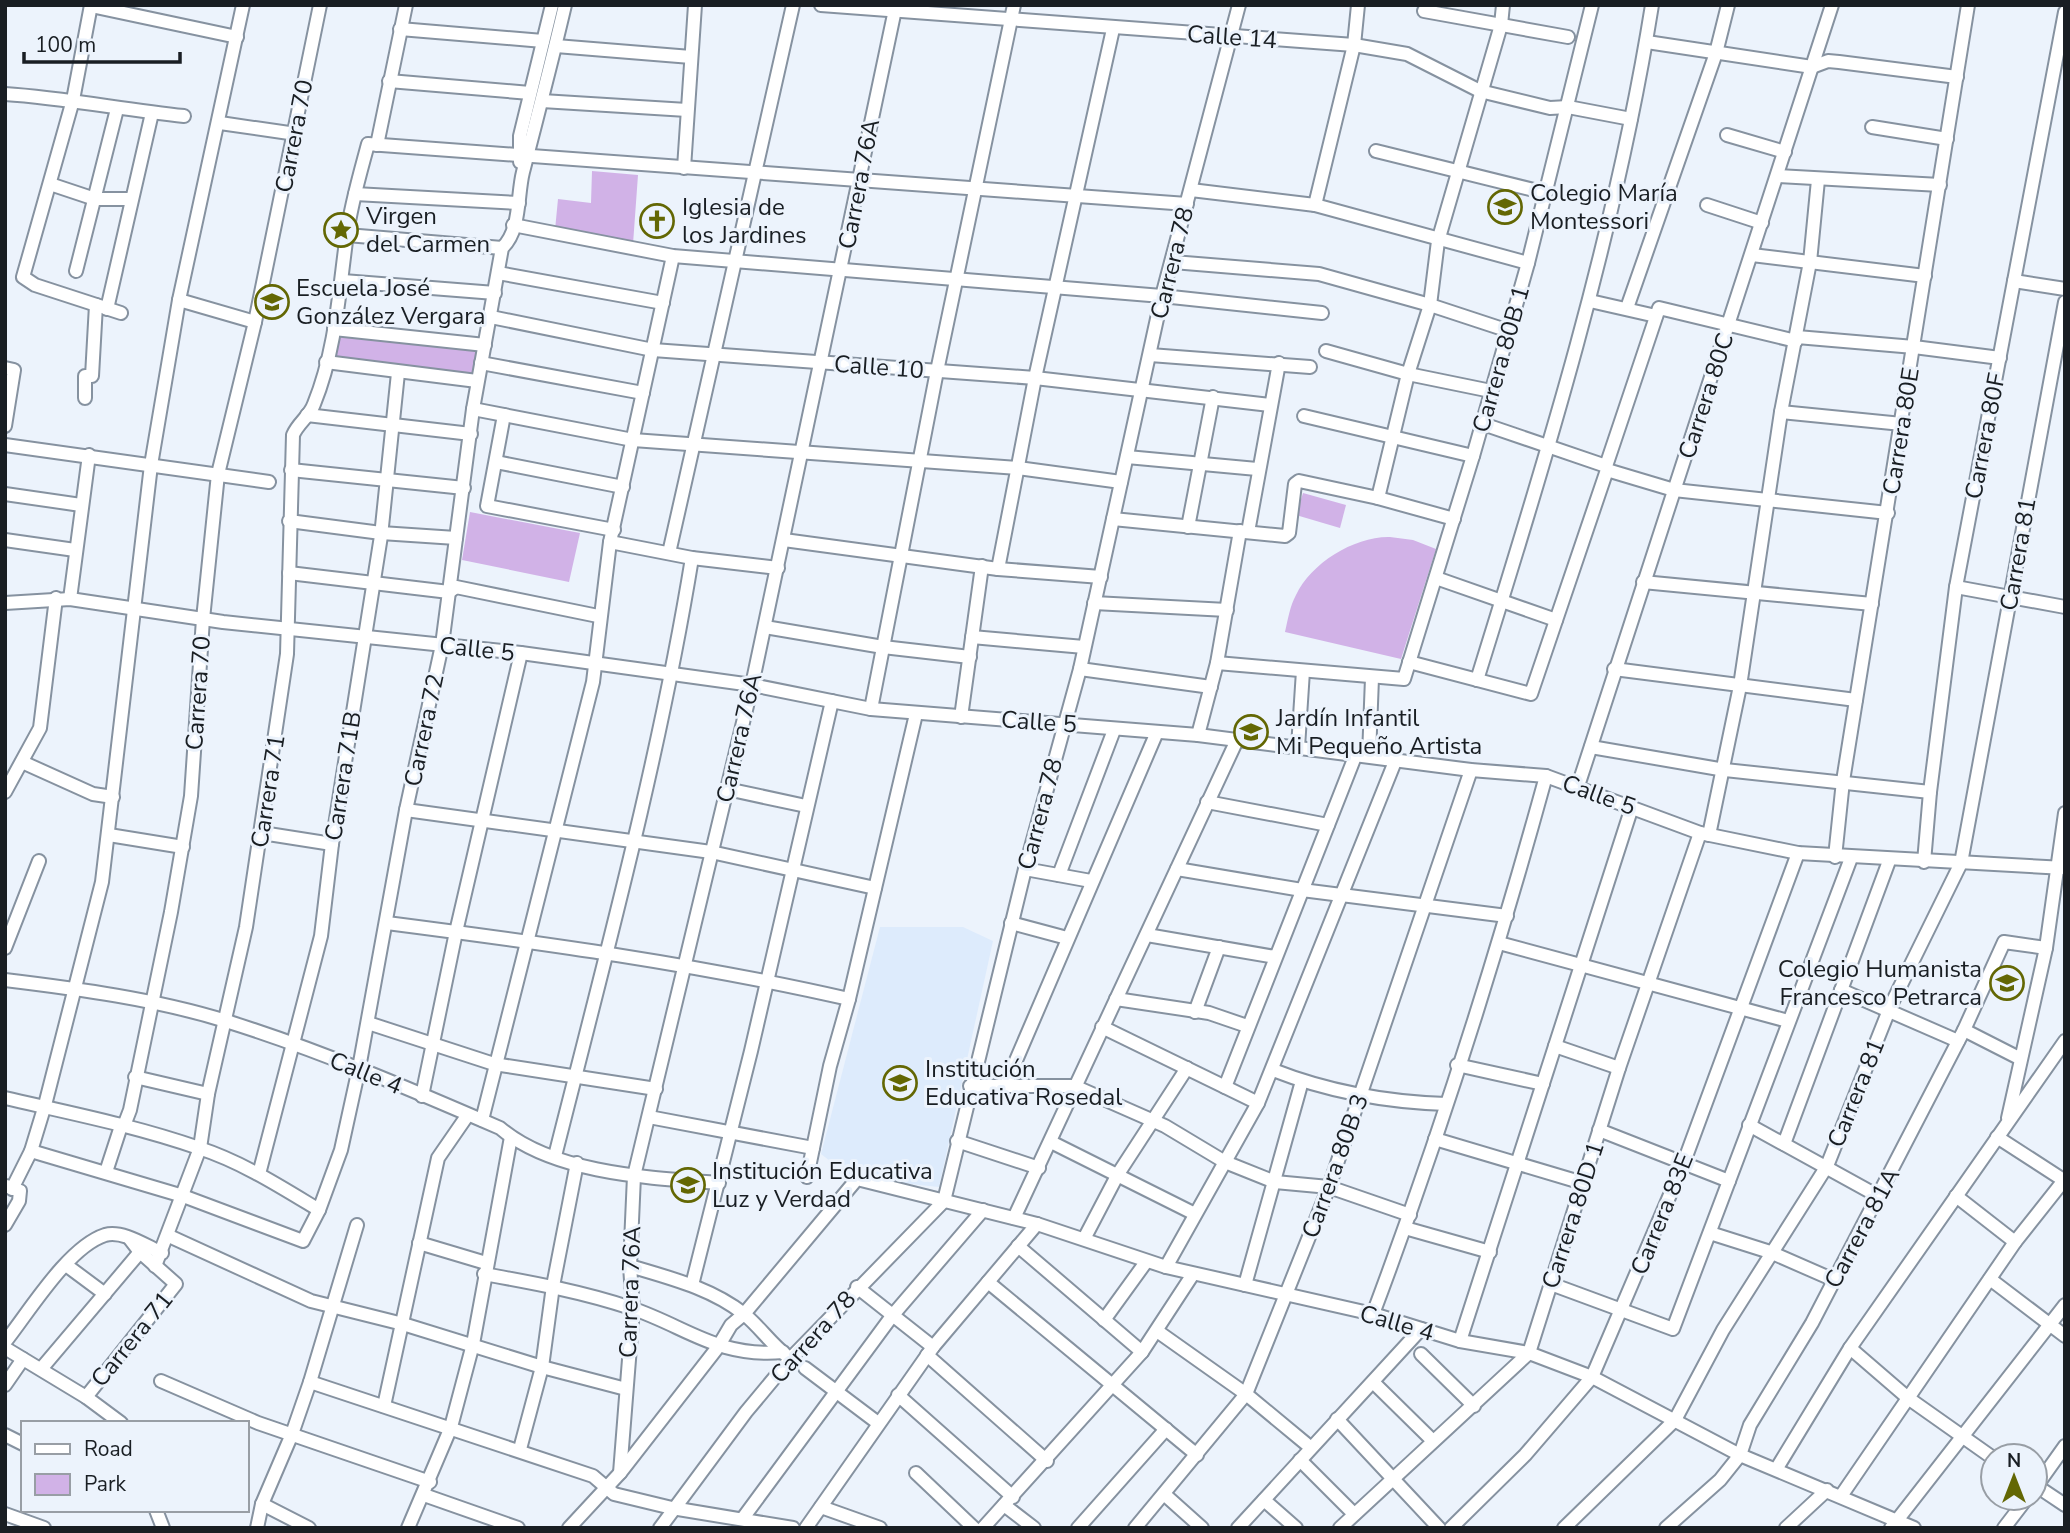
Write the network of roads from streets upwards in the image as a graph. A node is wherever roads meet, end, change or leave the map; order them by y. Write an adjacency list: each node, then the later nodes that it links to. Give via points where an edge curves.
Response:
1 (243, 5): 26 (street)
2 (320, 5): 51 (street, Carrera 70)
3 (406, 5): 24 (street, Carrera 71)
4 (552, 5): 29 (street, Carrera 72)
5 (565, 5): 32 (street, Carrera 72)
6 (695, 5): 34 (street)
7 (793, 5): 59 (street)
8 (821, 5): 19 (street, Calle 14)
9 (1014, 5): 22 (street)
10 (1239, 5): 27 (street, Carrera 78)
11 (1357, 5): 31 (street)
12 (1503, 5): 23 (street)
13 (1592, 5): 43 (street, Carrera 80B 1)
14 (1653, 5): 30 (street)
15 (1728, 5): 33 (street)
16 (1832, 5): 35 (street, Carrera 80C)
17 (1968, 5): 36 (street, Carrera 80E)
18 (91, 6): 26 (street); 41 (street)
19 (896, 8): 22 (street, Calle 14); 62 (street, Carrera 76A)
20 (1424, 11): 23 (street)
21 (2065, 12): 94 (street, Carrera 80F)
22 (1012, 19): 25 (street, Calle 14); 66 (street)
23 (1501, 25): 28 (street); 38 (street)
24 (400, 29): 29 (street); 37 (street, Carrera 71)
25 (1113, 29): 27 (street, Calle 14); 70 (street)
26 (237, 37): 49 (street)
27 (1232, 37): 31 (street, Calle 14); 67 (street, Carrera 78)
28 (1568, 37)
29 (543, 41): 39 (street, Carrera 72)
30 (1647, 42): 33 (street); 48 (street)
31 (1354, 45): 38 (street, Calle 14, via 1407,54); 75 (street)
32 (556, 47): 34 (street); 42 (street, Carrera 72)
33 (1716, 52): 35 (street); 105 (street)
34 (691, 57): 45 (street)
35 (1812, 67): 36 (street, via 1828,61); 56 (street, Carrera 80C)
36 (1957, 77): 53 (street, Carrera 80E)
37 (389, 81): 39 (street); 54 (street, Carrera 71)
38 (1480, 91): 43 (street, Calle 14, via 1550,108); 60 (street)
39 (530, 93): 57 (street, Carrera 72)
40 (5, 94): 41 (street)
41 (72, 100): 44 (street); 64 (street)
42 (542, 101): 45 (street); 57 (street, Carrera 72)
43 (1568, 107): 48 (street, Calle 14); 68 (street, Carrera 80B 1)
44 (117, 109): 46 (street); 71 (street)
45 (687, 110): 58 (street)
46 (152, 113): 47 (street); 72 (street)
47 (184, 116)
48 (1631, 119): 100 (street)
49 (220, 123): 51 (street); 99 (street)
50 (1872, 127): 53 (street)
51 (296, 134): 110 (street, Carrera 70)
52 (1727, 135): 56 (street)
53 (1947, 139): 65 (street, Carrera 80E)
54 (373, 145): 57 (street); 69 (street, Carrera 71)
55 (1376, 151): 60 (street)
56 (1785, 152): 61 (street, Carrera 80C)
57 (524, 156): 58 (street); 73 (street, Carrera 72)
58 (684, 168): 59 (street)
59 (755, 170): 62 (street); 84 (street)
60 (1458, 172): 68 (street); 80 (street)
61 (1777, 176): 63 (street); 77 (street, Carrera 80C)
62 (860, 178): 66 (street); 88 (street, Carrera 76A)
63 (1818, 180): 65 (street); 86 (street, Carrera 80D 1)
64 (50, 184): 71 (street); 104 (street, via 23,277)
65 (1940, 185): 91 (street, Carrera 80E)
66 (977, 189): 70 (street); 93 (street)
67 (1191, 190): 74 (street, Carrera 78); 75 (street)
68 (1546, 193): 87 (street, Carrera 80B 1)
69 (355, 194): 73 (street); 79 (street, Carrera 71)
70 (1076, 195): 74 (street); 95 (street)
71 (95, 199): 72 (street); 89 (street)
72 (131, 199): 104 (street)
73 (519, 203): 78 (street, Carrera 72)
74 (1187, 204): 85 (street, Carrera 78)
75 (1315, 205): 80 (street)
76 (1707, 205): 77 (street)
77 (1762, 223): 82 (street, Carrera 80C)
78 (513, 225): 81 (street, Carrera 72, via 509,242); 83 (street)
79 (346, 235): 81 (street); 92 (street, Carrera 71)
80 (1438, 241): 87 (street); 103 (street)
81 (502, 248): 90 (street, Carrera 72)
82 (1752, 255): 86 (street); 111 (street, Carrera 80C)
83 (673, 256): 84 (street); 102 (street)
84 (735, 262): 88 (street); 119 (street)
85 (1173, 262): 98 (street, Carrera 78); 103 (street, via 1320,274)
86 (1810, 262): 91 (street); 114 (street, Carrera 80D 1)
87 (1528, 263): 113 (street, Carrera 80B 1)
88 (842, 270): 93 (street); 123 (street, Carrera 76A)
89 (76, 271)
90 (498, 274): 97 (street, Carrera 72); 102 (street)
91 (1925, 276): 116 (street, Carrera 80E)
92 (343, 281): 97 (street); 112 (street, Carrera 71)
93 (958, 281): 95 (street); 128 (street)
94 (2014, 281): 96 (street); 121 (street, Carrera 80F)
95 (1056, 288): 98 (street); 131 (street)
96 (2065, 289)
97 (495, 293): 109 (street, Carrera 72)
98 (1162, 296): 108 (street); 120 (street, Carrera 78)
99 (179, 300): 110 (street); 160 (street)
100 (1590, 301): 105 (street); 153 (street)
101 (2065, 302): 203 (street, Carrera 81)
102 (663, 303): 117 (street)
103 (1430, 304): 113 (street); 130 (street)
104 (102, 307): 107 (street); 137 (street, via 92,376 85,376)
105 (1627, 308): 106 (street)
106 (1658, 312): 111 (street); 163 (street)
107 (121, 313)
108 (1322, 313)
109 (491, 317): 115 (street, Carrera 72); 117 (street, Calle 10)
110 (255, 322): 166 (street, Carrera 70)
111 (1730, 324): 114 (street); 172 (street, Carrera 80C)
112 (334, 329): 115 (street); 122 (street, Carrera 71)
113 (1509, 331): 134 (street, Carrera 80B 1)
114 (1797, 339): 116 (street); 140 (street, Carrera 80D 1)
115 (485, 345): 124 (street, Carrera 72)
116 (1914, 347): 121 (street); 145 (street, Carrera 80E)
117 (653, 350): 119 (street, Calle 10); 135 (street)
118 (1326, 351): 130 (street)
119 (712, 354): 123 (street, Calle 10); 151 (street)
120 (1150, 355): 125 (street); 133 (street, Carrera 78)
121 (2000, 358): 200 (street, Carrera 80F)
122 (326, 362): 129 (street); 141 (street, Carrera 71, via 314,407)
123 (821, 362): 128 (street, Calle 10); 154 (street, Carrera 76A)
124 (481, 363): 132 (street, Carrera 72); 135 (street)
125 (1279, 363): 126 (street); 138 (street)
126 (1310, 367)
127 (5, 368): 146 (street, via 14,370)
128 (937, 371): 131 (street, Calle 10); 159 (street)
129 (398, 373): 132 (street); 147 (street, Carrera 71B)
130 (1408, 374): 134 (street); 149 (street)
131 (1035, 378): 133 (street, Calle 10); 162 (street)
132 (477, 381): 139 (street, Carrera 72)
133 (1142, 390): 136 (street, Calle 10); 157 (street, Carrera 78)
134 (1491, 391): 144 (street, Carrera 80B 1)
135 (643, 393): 150 (street)
136 (1213, 397): 138 (street, Calle 10); 161 (street)
137 (85, 398)
138 (1270, 405): 164 (street)
139 (473, 409): 142 (street); 148 (street, Carrera 72)
140 (1781, 412): 145 (street); 175 (street, Carrera 80D 1)
141 (307, 415): 147 (street); 165 (street, Carrera 71, via 293,435)
142 (504, 415): 150 (street); 158 (street)
143 (1304, 416): 149 (street)
144 (1483, 424): 153 (street); 156 (street, Carrera 80B 1)
145 (1902, 424): 177 (street, Carrera 80E)
146 (5, 426)
147 (393, 427): 148 (street); 167 (street, Carrera 71B)
148 (471, 434): 171 (street, Carrera 72)
149 (1392, 437): 156 (street); 174 (street)
150 (633, 440): 151 (street); 170 (street)
151 (691, 444): 154 (street); 189 (street)
152 (5, 445): 155 (street)
153 (1549, 449): 163 (street); 206 (street)
154 (801, 452): 159 (street); 187 (street, Carrera 76A)
155 (89, 456): 160 (street); 176 (street)
156 (1473, 456): 179 (street, Carrera 80B 1)
157 (1127, 457): 161 (street); 169 (street, Carrera 78)
158 (496, 462): 170 (street); 184 (street, via 487,506)
159 (919, 463): 162 (street); 190 (street)
160 (151, 465): 166 (street); 211 (street)
161 (1199, 465): 164 (street); 181 (street)
162 (1018, 468): 169 (street); 194 (street)
163 (1606, 468): 172 (street); 215 (street)
164 (1257, 469): 182 (street)
165 (291, 470): 167 (street); 180 (street, Carrera 71)
166 (218, 474): 168 (street); 214 (street, Carrera 70)
167 (386, 481): 171 (street); 183 (street, Carrera 71B)
168 (269, 482)
169 (1121, 482): 178 (street, Carrera 78)
170 (623, 487): 184 (street)
171 (464, 488): 185 (street, Carrera 72)
172 (1674, 490): 175 (street); 198 (street, Carrera 80C)
173 (5, 494): 176 (street)
174 (1378, 498): 179 (street); 182 (street, via 1299,481 1287,535)
175 (1768, 502): 177 (street); 202 (street, Carrera 80D 1)
176 (81, 505): 188 (street)
177 (1888, 513): 209 (street, Carrera 80E)
178 (1113, 519): 181 (street); 196 (street, Carrera 78)
179 (1454, 519): 197 (street, Carrera 80B 1)
180 (289, 521): 183 (street); 195 (street, Carrera 71)
181 (1188, 527): 182 (street)
182 (1244, 531): 212 (street)
183 (381, 533): 185 (street); 199 (street, Carrera 71B)
184 (612, 536): 189 (street); 213 (street)
185 (456, 538): 201 (street, Carrera 72)
186 (5, 540): 188 (street)
187 (784, 540): 190 (street); 193 (street, Carrera 76A)
188 (75, 550): 205 (street)
189 (669, 553): 191 (street)
190 (901, 555): 192 (street); 222 (street)
191 (692, 558): 193 (street); 231 (street)
192 (982, 566): 194 (street); 219 (street)
193 (778, 568): 216 (street, Carrera 76A)
194 (998, 569): 196 (street)
195 (289, 573): 199 (street); 217 (street, Carrera 71)
196 (1101, 577): 208 (street, Carrera 78)
197 (1436, 578): 206 (street); 225 (street, Carrera 80B 1)
198 (1643, 582): 202 (street); 229 (street, Carrera 80C)
199 (374, 584): 201 (street); 218 (street, Carrera 71B)
200 (1956, 587): 203 (street); 259 (street, Carrera 80F)
201 (449, 592): 213 (street, via 456,587); 220 (street, Carrera 72)
202 (1755, 592): 209 (street); 235 (street, Carrera 80D 1)
203 (2010, 597): 210 (street); 282 (street, Carrera 81)
204 (56, 598): 205 (street, Calle 5); 207 (street, Calle 5); 251 (street, via 40,728)
205 (70, 598): 211 (street, Calle 5)
206 (1501, 602): 215 (street); 233 (street)
207 (5, 603)
208 (1094, 603): 212 (street); 221 (street, Carrera 78)
209 (1872, 604): 237 (street, Carrera 80E)
210 (2065, 607)
211 (133, 608): 214 (street, Calle 5); 260 (street)
212 (1227, 610): 226 (street)
213 (598, 616): 227 (street)
214 (203, 619): 217 (street, Calle 5); 274 (street, Carrera 70, via 191,796)
215 (1556, 620): 233 (street, via 1531,694)
216 (765, 627): 222 (street); 234 (street, Carrera 76A)
217 (288, 628): 218 (street, Calle 5); 269 (street, Carrera 71)
218 (366, 636): 220 (street, Calle 5); 273 (street, Carrera 71B)
219 (972, 637): 221 (street); 224 (street)
220 (442, 645): 223 (street, Calle 5); 264 (street, Carrera 72)
221 (1084, 647): 228 (street, Carrera 78)
222 (883, 648): 224 (street); 239 (street)
223 (521, 653): 227 (street, Calle 5); 266 (street)
224 (970, 657): 241 (street)
225 (1409, 662): 232 (street, via 1404,678); 233 (street)
226 (1217, 663): 230 (street); 236 (street)
227 (595, 665): 231 (street, Calle 5); 268 (street)
228 (1080, 669): 236 (street); 242 (street, Carrera 78)
229 (1614, 669): 235 (street); 248 (street, Carrera 80C)
230 (1303, 671): 232 (street); 247 (street)
231 (673, 675): 234 (street, Calle 5); 272 (street)
232 (1372, 678): 249 (street)
233 (1477, 680)
234 (752, 685): 238 (street, Calle 5); 257 (street, Carrera 76A)
235 (1740, 686): 237 (street); 253 (street, Carrera 80D 1)
236 (1210, 687): 245 (street)
237 (1856, 700): 255 (street, Carrera 80E)
238 (832, 701): 239 (street, Calle 5); 262 (street)
239 (872, 709): 240 (street, Calle 5)
240 (916, 714): 241 (street, Calle 5); 289 (street)
241 (961, 718): 242 (street, Calle 5)
242 (1065, 722): 243 (street, Calle 5); 286 (street, Carrera 78)
243 (1114, 730): 244 (street, Calle 5); 287 (street)
244 (1157, 732): 245 (street, Calle 5); 288 (street)
245 (1198, 735): 246 (street, Calle 5)
246 (1237, 740): 247 (street, Calle 5); 261 (street)
247 (1298, 747): 249 (street, Calle 5)
248 (1591, 747): 253 (street); 256 (street, Carrera 80C)
249 (1362, 755): 250 (street, Calle 5); 267 (street)
250 (1395, 759): 252 (street, Calle 5); 291 (street)
251 (22, 762): 258 (street); 260 (street, via 93,794)
252 (1471, 770): 254 (street, Calle 5); 292 (street, Carrera 80B 3)
253 (1725, 770): 255 (street); 270 (street, Carrera 80D 1)
254 (1546, 776): 256 (street, Calle 5); 293 (street)
255 (1843, 781): 259 (street); 277 (street, Carrera 80E)
256 (1578, 786): 263 (street, Calle 5)
257 (727, 789): 262 (street); 275 (street, Carrera 76A)
258 (6, 790)
259 (1930, 792): 281 (street, Carrera 80F)
260 (113, 797): 271 (street)
261 (1207, 802): 267 (street); 285 (street)
262 (806, 806): 284 (street)
263 (1632, 807): 270 (street, Calle 5); 306 (street)
264 (406, 810): 266 (street); 294 (street, Carrera 72)
265 (2065, 813): 283 (street)
266 (484, 819): 268 (street); 296 (street)
267 (1328, 824): 290 (street)
268 (556, 831): 272 (street); 299 (street)
269 (262, 833): 273 (street); 319 (street, Carrera 71, via 243,946)
270 (1704, 834): 276 (street, Calle 5); 310 (street, Carrera 80D 1)
271 (109, 835): 274 (street); 311 (street)
272 (632, 839): 275 (street); 304 (street)
273 (332, 844): 327 (street, Carrera 71B, via 321,936)
274 (183, 847): 315 (street, Carrera 70)
275 (711, 852): 284 (street); 307 (street, Carrera 76A)
276 (1798, 853): 277 (street, Calle 5); 316 (street, Carrera 83E)
277 (1835, 857): 278 (street, Calle 5)
278 (1851, 858): 279 (street, Calle 5); 320 (street)
279 (1889, 860): 281 (street, Calle 5); 312 (street)
280 (38, 861): 302 (street)
281 (1924, 862): 282 (street, Calle 5)
282 (1961, 863): 283 (street, Calle 5); 318 (street, Carrera 81)
283 (2060, 868): 303 (street)
284 (791, 869): 289 (street); 309 (street)
285 (1177, 869): 290 (street); 297 (street)
286 (1025, 870): 287 (street); 295 (street, Carrera 78)
287 (1059, 875): 288 (street)
288 (1091, 881): 298 (street)
289 (875, 888): 313 (street)
290 (1302, 890): 291 (street); 305 (street)
291 (1343, 896): 292 (street); 335 (street)
292 (1424, 904): 293 (street); 347 (street, Carrera 80B 3)
293 (1507, 916): 300 (street)
294 (387, 923): 296 (street); 321 (street, Carrera 72)
295 (1011, 923): 298 (street); 340 (street, Carrera 78)
296 (456, 932): 299 (street); 326 (street)
297 (1147, 935): 301 (street); 314 (street)
298 (1066, 938): 341 (street)
299 (530, 940): 304 (street); 330 (street)
300 (1499, 943): 306 (street); 331 (street)
301 (1219, 947): 305 (street); 317 (street)
302 (5, 948)
303 (2046, 948): 324 (street, Carrera 81A, via 2004,942); 329 (street)
304 (608, 952): 307 (street); 336 (street)
305 (1275, 957): 322 (street)
306 (1579, 964): 310 (street); 328 (street)
307 (682, 966): 309 (street); 344 (street, Carrera 76A)
308 (5, 980): 311 (street, Calle 4)
309 (767, 980): 313 (street); 361 (street)
310 (1649, 982): 316 (street); 334 (street, Carrera 80D 1)
311 (74, 989): 315 (street, Calle 4); 351 (street)
312 (1841, 990): 318 (street); 367 (street)
313 (849, 999): 369 (street)
314 (1116, 999): 317 (street); 323 (street)
315 (152, 1003): 319 (street, Calle 4); 337 (street, Carrera 70)
316 (1741, 1008): 320 (street); 373 (street, Carrera 83E)
317 (1195, 1012): 322 (street, via 1224,1016)
318 (1888, 1013): 324 (street); 376 (street, Carrera 81)
319 (224, 1020): 327 (street, Calle 4); 345 (street, Carrera 71)
320 (1788, 1021): 358 (street)
321 (368, 1023): 326 (street); 332 (street, Carrera 72)
322 (1247, 1026): 343 (street)
323 (1102, 1027): 333 (street); 342 (street)
324 (1961, 1036): 329 (street); 391 (street, Carrera 81A)
325 (2065, 1041): 357 (street)
326 (434, 1044): 330 (street); 346 (street)
327 (295, 1045): 332 (street, Calle 4); 379 (street, Carrera 71B)
328 (1555, 1046): 334 (street); 339 (street)
329 (2019, 1058): 357 (street)
330 (494, 1064): 336 (street); 356 (street)
331 (1457, 1065): 339 (street); 350 (street)
332 (359, 1068): 346 (street, Calle 4); 394 (street, Carrera 72, via 341,1150)
333 (1187, 1068): 343 (street); 355 (street)
334 (1619, 1068): 360 (street, Carrera 80D 1)
335 (1273, 1070): 338 (street); 349 (street)
336 (575, 1076): 344 (street); 371 (street)
337 (135, 1077): 345 (street); 359 (street, Carrera 70, via 127,1118)
338 (1302, 1081): 347 (street); 385 (street)
339 (1543, 1084): 375 (street)
340 (970, 1086): 341 (street); 365 (street, Carrera 78)
341 (1004, 1086): 342 (street)
342 (1074, 1086): 355 (street); 366 (street)
343 (1225, 1087): 349 (street)
344 (656, 1088): 354 (street, Carrera 76A)
345 (208, 1094): 368 (street, Carrera 71)
346 (422, 1096): 353 (street, Calle 4)
347 (1361, 1096): 350 (street); 389 (street, Carrera 80B 3)
348 (8, 1098): 351 (street); 352 (street)
349 (1258, 1103): 372 (street)
350 (1446, 1104): 364 (street)
351 (45, 1105): 359 (street); 370 (street)
352 (5, 1112)
353 (467, 1116): 356 (street, Calle 4); 408 (street, via 438,1158)
354 (649, 1117): 361 (street); 381 (street, Carrera 76A)
355 (1152, 1120): 372 (street); 380 (street)
356 (482, 1121): 362 (street, Calle 4)
357 (2007, 1123): 363 (street)
358 (1749, 1125): 367 (street); 384 (street)
359 (121, 1126): 368 (street); 378 (street, Carrera 70)
360 (1600, 1130): 373 (street); 387 (street, Carrera 80D 1)
361 (730, 1133): 369 (street); 386 (street)
362 (511, 1137): 371 (street, Calle 4); 419 (street)
363 (1997, 1137): 383 (street); 392 (street)
364 (1436, 1139): 375 (street); 397 (street)
365 (957, 1141): 377 (street); 393 (street, Carrera 78)
366 (1051, 1142): 377 (street); 380 (street)
367 (1784, 1144): 376 (street)
368 (200, 1148): 379 (street); 390 (street, Carrera 71)
369 (813, 1148): 382 (street)
370 (31, 1151): 378 (street); 388 (street)
371 (555, 1156): 374 (street, Calle 4)
372 (1225, 1162): 385 (street); 396 (street)
373 (1684, 1162): 384 (street); 434 (street, Carrera 83E)
374 (577, 1163): 381 (street, Calle 4); 427 (street)
375 (1519, 1164): 387 (street); 411 (street)
376 (1827, 1167): 391 (street); 412 (street, Carrera 81)
377 (1039, 1168): 398 (street)
378 (106, 1172): 390 (street)
379 (259, 1174): 394 (street)
380 (1118, 1174): 396 (street); 405 (street)
381 (634, 1177): 386 (street, Calle 4); 417 (street, Carrera 76A)
382 (807, 1177)
383 (2065, 1180): 407 (street)
384 (1729, 1181): 403 (street)
385 (1275, 1182): 389 (street); 426 (street)
386 (719, 1183): 424 (street)
387 (1583, 1183): 425 (street, Carrera 80D 1)
388 (8, 1187): 400 (street, via 20,1191)
389 (1329, 1187): 397 (street); 430 (street, Carrera 80B 3)
390 (183, 1196): 394 (street, Carrera 72, via 303,1241); 404 (street, Carrera 71)
391 (1878, 1196): 422 (street, Carrera 81A)
392 (1956, 1196): 407 (street); 449 (street)
393 (944, 1201): 395 (street, Calle 4); 428 (street, Carrera 78); 435 (street, Calle 4, via 857,1179)
394 (319, 1210)
395 (983, 1210): 398 (street, Calle 4); 437 (street)
396 (1195, 1214): 418 (street)
397 (1410, 1215): 402 (street)
398 (1014, 1218): 399 (street, Calle 4)
399 (1037, 1224): 405 (street, Calle 4); 409 (street)
400 (5, 1225)
401 (357, 1225): 432 (street)
402 (1405, 1228): 411 (street); 436 (street)
403 (1710, 1233): 412 (street); 434 (street, via 1673,1329)
404 (169, 1236): 413 (street, Carrera 71); 432 (street, via 285,1291)
405 (1084, 1238): 414 (street, Calle 4)
406 (130, 1239): 410 (street); 413 (street); 415 (street, via 105,1235)
407 (2015, 1242): 421 (street)
408 (419, 1243): 419 (street); 439 (street)
409 (1018, 1247): 423 (street); 438 (street)
410 (140, 1252): 416 (street); 429 (street)
411 (1490, 1252): 444 (street)
412 (1770, 1252): 422 (street); 474 (street, Carrera 81)
413 (162, 1253): 416 (street, Carrera 71)
414 (1146, 1262): 418 (street, Calle 4); 438 (street)
415 (66, 1265): 429 (street); 445 (street)
416 (155, 1266): 469 (street, Carrera 71, via 176,1284)
417 (630, 1266): 424 (street); 433 (street, Carrera 76A)
418 (1166, 1267): 420 (street, Calle 4)
419 (485, 1268): 427 (street); 446 (street)
420 (1193, 1274): 426 (street, Calle 4); 442 (street)
421 (1990, 1279): 440 (street); 470 (street)
422 (1834, 1280): 489 (street, Carrera 81A, via 1750,1425)
423 (988, 1282): 450 (street); 464 (street)
424 (692, 1284): 435 (street)
425 (1551, 1284): 434 (street); 452 (street, Carrera 80D 1)
426 (1245, 1285): 430 (street, Calle 4)
427 (553, 1286): 433 (street); 456 (street)
428 (857, 1287): 437 (street); 454 (street, Carrera 78)
429 (105, 1294): 458 (street)
430 (1287, 1296): 436 (street, Calle 4); 467 (street, Carrera 80B 3)
431 (2065, 1305): 440 (street)
432 (333, 1307): 439 (street); 461 (street)
433 (633, 1309): 447 (street); 465 (street, Carrera 76A)
434 (1622, 1311): 459 (street, Carrera 83E)
435 (744, 1314): 447 (street); 454 (street)
436 (1373, 1314): 441 (street, Calle 4)
437 (892, 1316): 450 (street); 466 (street)
438 (1104, 1320): 451 (street)
439 (403, 1324): 446 (street); 471 (street)
440 (2050, 1325): 443 (street); 481 (street)
441 (1421, 1329): 444 (street, Calle 4); 462 (street)
442 (1157, 1331): 451 (street); 467 (street)
443 (2065, 1336)
444 (1460, 1340): 452 (street, Calle 4)
445 (5, 1342)
446 (473, 1344): 456 (street); 477 (street)
447 (718, 1347): 454 (street); 494 (street)
448 (5, 1348): 455 (street)
449 (1850, 1348): 470 (street); 493 (street)
450 (930, 1351): 468 (street); 491 (street)
451 (1142, 1352): 464 (street)
452 (1529, 1353): 459 (street, Calle 4); 472 (street, Carrera 80D 1)
453 (1421, 1354): 472 (street)
454 (787, 1355): 509 (street, Carrera 78)
455 (23, 1359): 458 (street); 463 (street)
456 (542, 1367): 465 (street); 486 (street)
457 (805, 1368): 466 (street)
458 (41, 1369): 469 (street)
459 (1592, 1377): 474 (street, Calle 4); 536 (street, Carrera 83E, via 1525,1455)
460 (161, 1381): 479 (street)
461 (310, 1382): 471 (street); 479 (street)
462 (1374, 1383): 473 (street); 482 (street)
463 (5, 1385)
464 (1113, 1385): 478 (street); 491 (street)
465 (626, 1389): 494 (street, Carrera 76A)
466 (837, 1392): 476 (street); 513 (street)
467 (1245, 1394): 485 (street); 488 (street, Carrera 80B 3)
468 (898, 1395): 476 (street); 505 (street)
469 (86, 1397): 475 (street)
470 (1909, 1398): 481 (street); 503 (street)
471 (384, 1406): 477 (street)
472 (1474, 1406): 482 (street, Carrera 80D 1)
473 (1337, 1419): 485 (street); 496 (street)
474 (1675, 1420): 489 (street, Calle 4); 515 (street, Carrera 81)
475 (118, 1421)
476 (878, 1423): 508 (street)
477 (451, 1427): 486 (street); 497 (street)
478 (1166, 1429): 488 (street); 529 (street)
479 (292, 1434): 497 (street); 506 (street)
480 (5, 1435): 483 (street)
481 (1962, 1438): 487 (street); 514 (street)
482 (1433, 1441): 496 (street, Carrera 80D 1)
483 (21, 1443)
484 (2065, 1446): 492 (street)
485 (1310, 1447): 490 (street)
486 (520, 1449): 498 (street, via 593,1475)
487 (1979, 1449)
488 (1197, 1455): 500 (street, Carrera 80B 3)
489 (1740, 1455): 493 (street, Calle 4); 537 (street, Carrera 81A, via 1720,1480)
490 (1300, 1460): 504 (street); 512 (street)
491 (1047, 1461): 505 (street)
492 (2049, 1467)
493 (1777, 1468): 499 (street, Calle 4)
494 (620, 1474): 498 (street)
495 (916, 1474): 526 (street)
496 (1394, 1478): 512 (street, Carrera 80D 1); 535 (street)
497 (430, 1482): 501 (street)
498 (606, 1489): 509 (street); 522 (street)
499 (1827, 1490): 503 (street, Calle 4); 538 (street)
500 (1164, 1494): 530 (street, Carrera 80B 3); 531 (street)
501 (424, 1495): 520 (street); 521 (street)
502 (2049, 1495): 507 (street)
503 (1841, 1496): 514 (street, Calle 4)
504 (1264, 1500): 532 (street); 533 (street)
505 (1009, 1501): 527 (street); 528 (street)
506 (262, 1504): 518 (street); 519 (street)
507 (2065, 1505)
508 (821, 1507): 516 (street); 525 (street)
509 (672, 1508): 513 (street); 523 (street, Carrera 78)
510 (2016, 1512): 540 (street)
511 (5, 1514): 517 (street)
512 (1354, 1514): 534 (street, Carrera 80D 1)
513 (743, 1518): 524 (street)
514 (1894, 1524): 539 (street, Calle 4)
515 (1572, 1525)
516 (871, 1526)
517 (44, 1528)
518 (257, 1528)
519 (309, 1528)
520 (408, 1528)
521 (519, 1528)
522 (569, 1528)
523 (660, 1528)
524 (793, 1528)
525 (806, 1528)
526 (974, 1528)
527 (983, 1528)
528 (1034, 1528)
529 (1078, 1528)
530 (1135, 1528)
531 (1202, 1528)
532 (1238, 1528)
533 (1296, 1528)
534 (1340, 1528)
535 (1439, 1528)
536 (1451, 1528)
537 (1666, 1528)
538 (1786, 1528)
539 (1914, 1528)
540 (2004, 1528)

